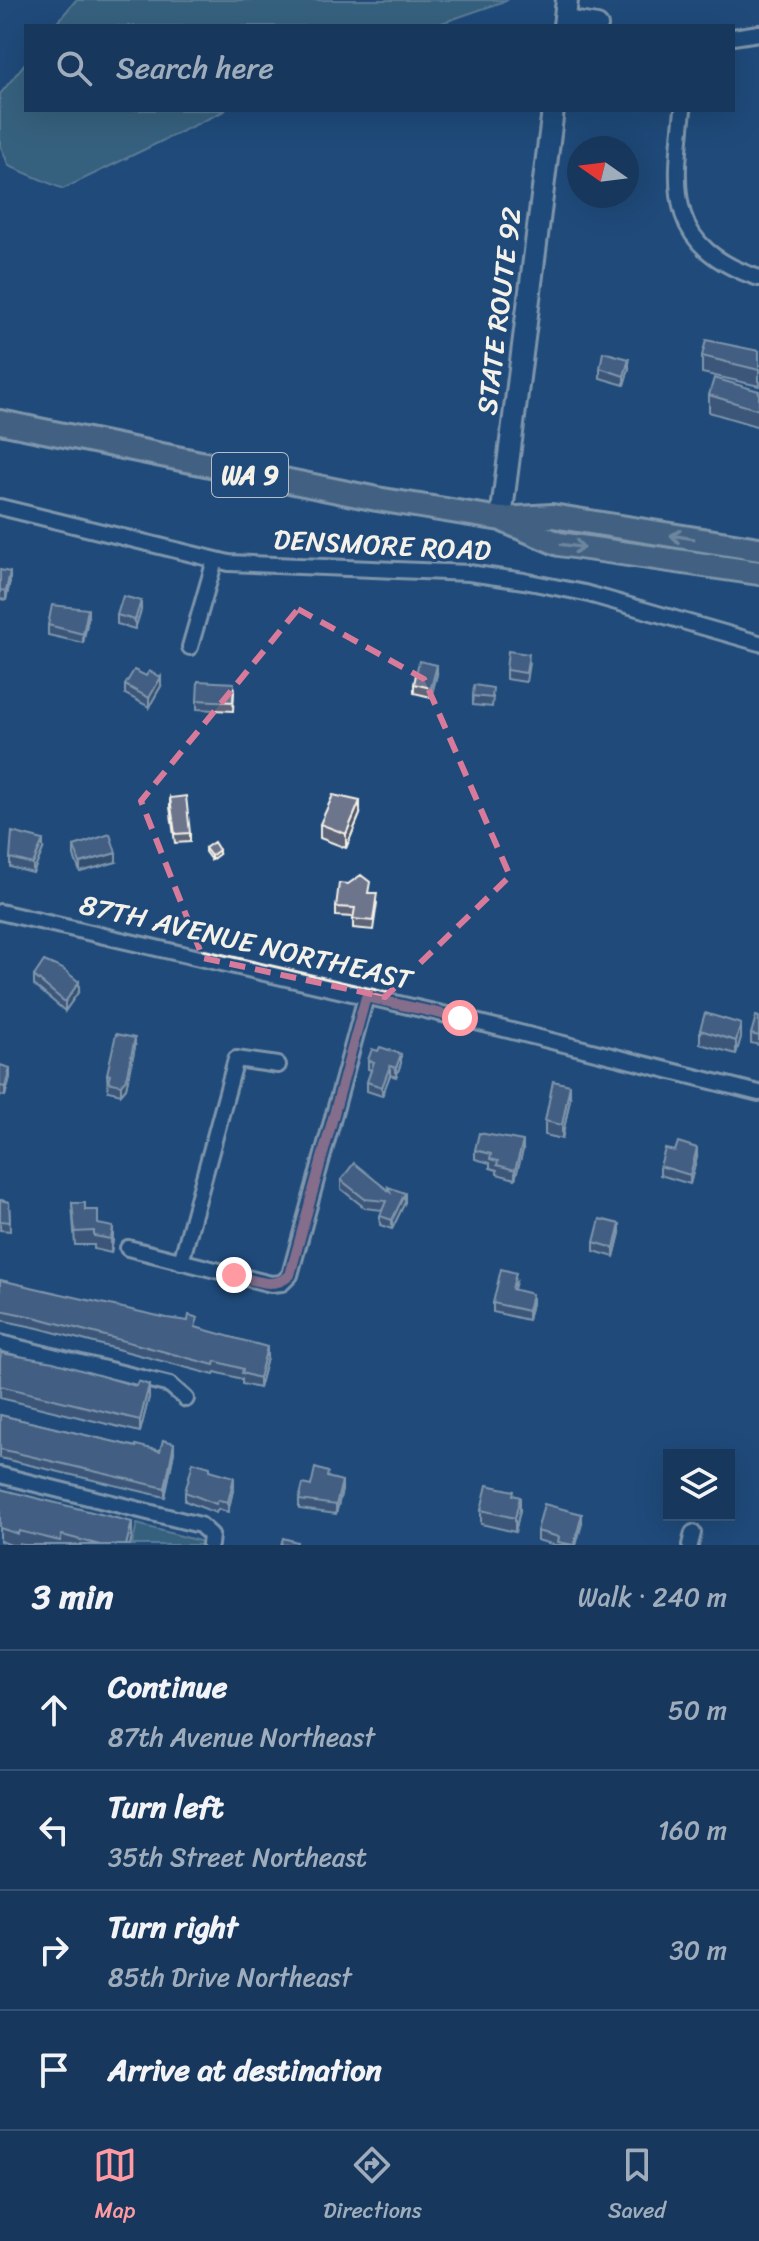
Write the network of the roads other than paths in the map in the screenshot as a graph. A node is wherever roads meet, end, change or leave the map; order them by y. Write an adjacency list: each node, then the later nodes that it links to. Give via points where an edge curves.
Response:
1 (567, 0): 2 (main road)
2 (564, 24)
3 (759, 33): 4 (street)
4 (735, 37)
5 (553, 112): 8 (main road, STATE ROUTE 92)
6 (562, 112): 8 (main road)
7 (683, 112): 9 (street, via 675,180 679,204 701,245 719,260)
8 (547, 157): 12 (main road, STATE ROUTE 92)
9 (759, 278)
10 (0, 422): 12 (main road, WA 9, via 143,454)
11 (0, 507): 14 (street, DENSMORE ROAD)
12 (501, 519): 13 (main road, WA 9, one-way to 12, via 552,516); 15 (main road, WA 9, one-way to 15, via 559,544)
13 (759, 549)
14 (215, 560): 16 (street, DENSMORE ROAD, via 469,573 524,581); 17 (street)
15 (759, 573)
16 (759, 643)
17 (190, 647)
18 (0, 912): 19 (street, 87TH AVENUE NORTHEAST)
19 (366, 997): 21 (street, 87TH AVENUE NORTHEAST); 23 (street, via 290,1275 271,1284)
20 (278, 1065): 23 (street, via 236,1059)
21 (759, 1093)
22 (128, 1248): 23 (street)
23 (181, 1262)
24 (0, 1343): 25 (street, via 170,1385)
25 (186, 1399)
26 (0, 1475): 27 (street, via 200,1525)
27 (211, 1540)

